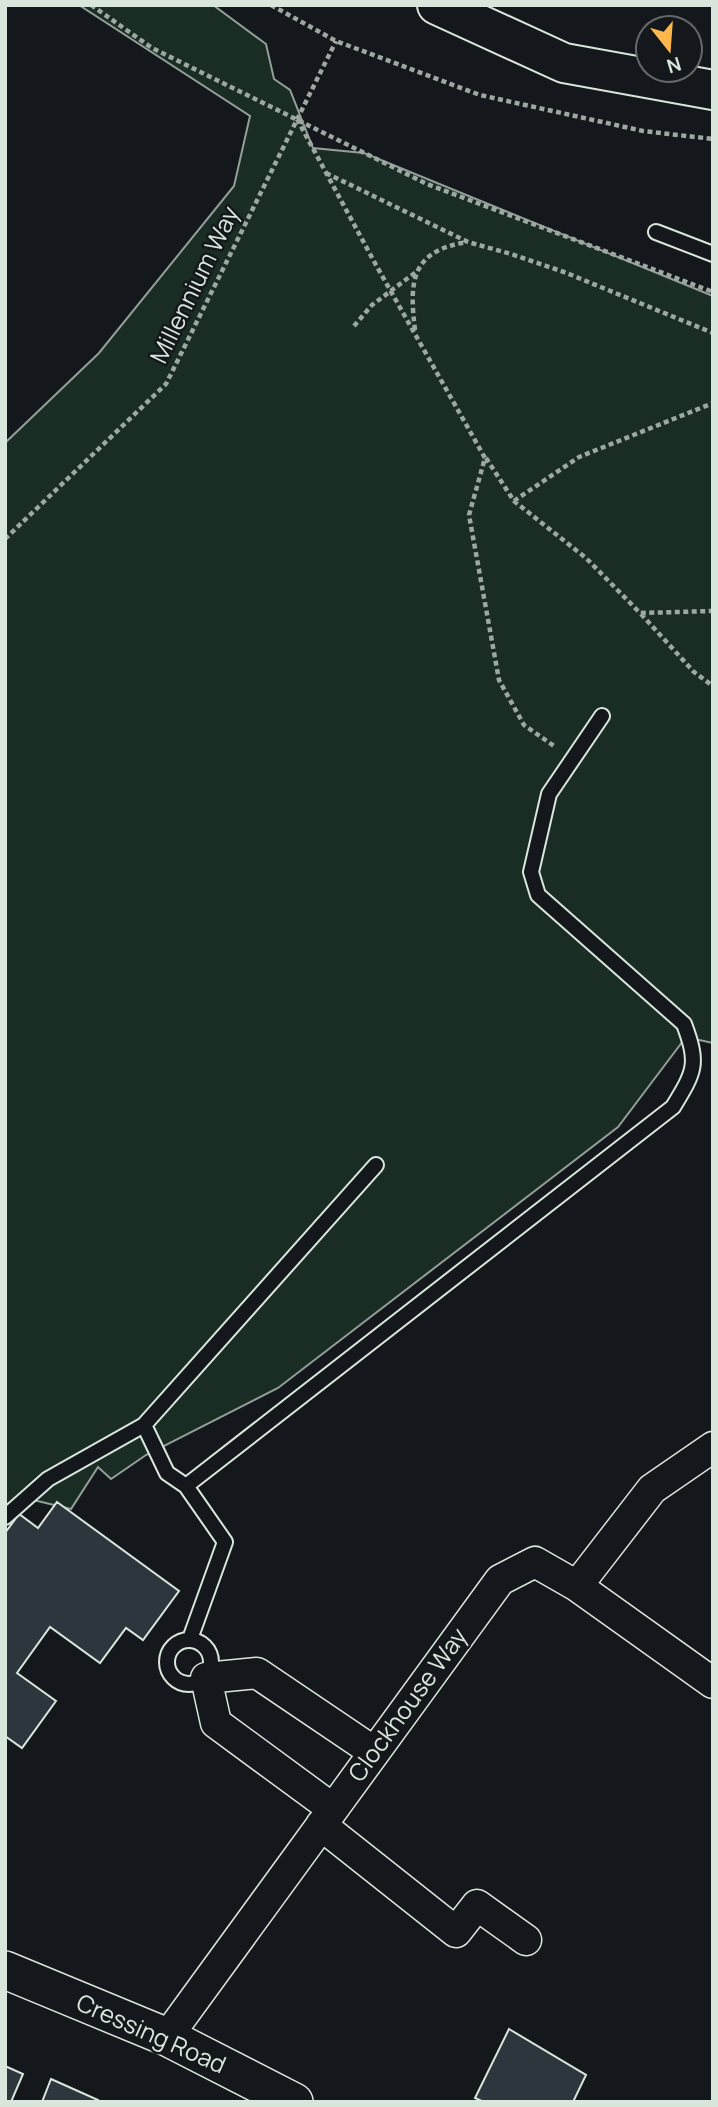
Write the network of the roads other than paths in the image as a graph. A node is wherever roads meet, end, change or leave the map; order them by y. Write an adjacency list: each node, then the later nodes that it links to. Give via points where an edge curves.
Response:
1 (437, 5): 2 (main road, via 564,63)
2 (713, 90)
3 (656, 232): 4 (lane)
4 (713, 254)
5 (602, 716): 9 (lane, via 549,794 531,872 538,895 684,1024 694,1049 691,1078 673,1107)
6 (376, 1165): 7 (lane)
7 (144, 1425): 9 (lane, via 167,1473); 10 (lane, via 48,1479)
8 (713, 1447): 11 (street, via 652,1489)
9 (186, 1486): 12 (lane, via 225,1542)
10 (5, 1517)
11 (577, 1586): 14 (street, Clockhouse Way); 15 (street, Clockhouse Way, via 535,1562 500,1580)
12 (190, 1639): 13 (lane, via 204,1644 212,1657); 13 (lane, via 171,1649 168,1670 185,1684)
13 (206, 1678): 15 (street, via 257,1673); 16 (street, via 216,1723)
14 (713, 1683)
15 (374, 1752): 16 (street, Clockhouse Way)
16 (327, 1817): 17 (street, via 456,1932 477,1905); 19 (street, Clockhouse Way)
17 (526, 1940)
18 (5, 1970): 19 (street, Cressing Road)
19 (167, 2037): 20 (street, Cressing Road)
20 (294, 2102)

